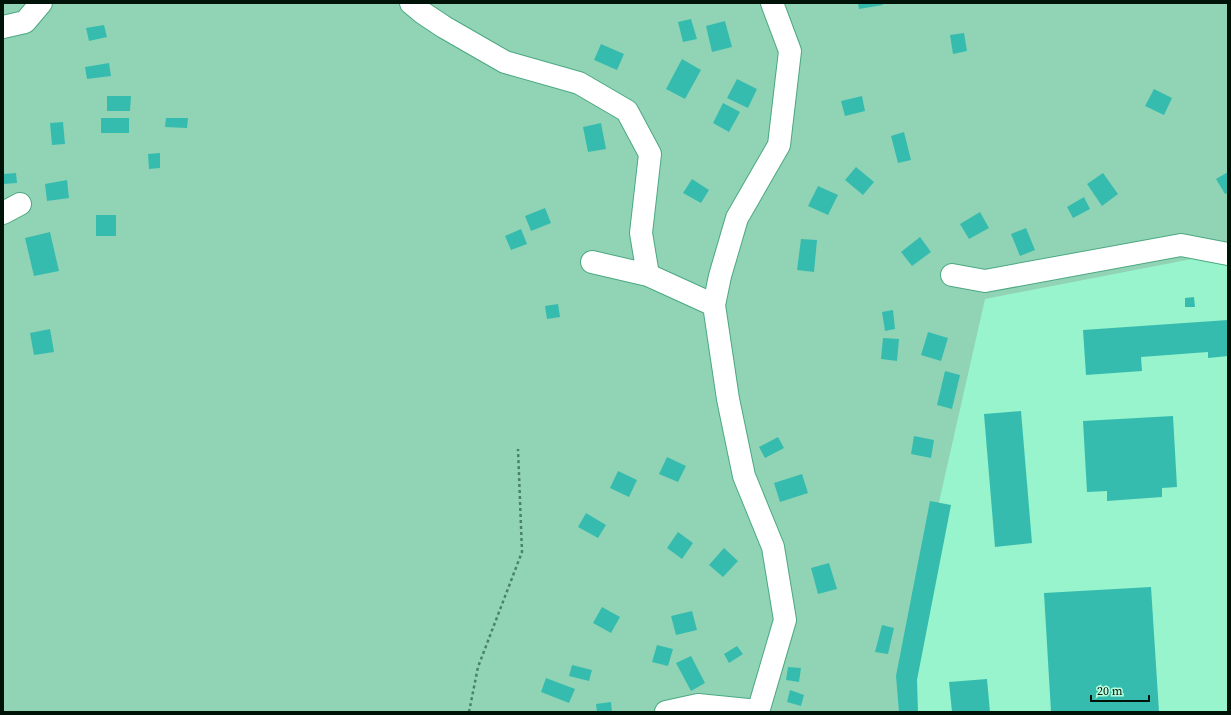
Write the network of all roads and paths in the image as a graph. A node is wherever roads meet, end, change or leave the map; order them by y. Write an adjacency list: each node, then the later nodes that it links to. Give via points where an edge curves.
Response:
1 (41, 3): 4 (street, via 25,22)
2 (411, 3): 7 (street, via 444,27 505,62 579,83 627,111 650,154 641,233)
3 (772, 3): 9 (street, via 790,51 779,145 737,218)
4 (3, 27)
5 (1228, 254): 8 (street, via 1181,245 984,282)
6 (592, 262): 7 (street)
7 (648, 275): 9 (street)
8 (952, 275)
9 (714, 306): 13 (street, via 728,399 744,476 773,547 785,620)
10 (518, 449): 11 (path, via 522,552 478,667)
11 (469, 712)
12 (666, 712): 13 (street, via 698,705)
13 (758, 712)

